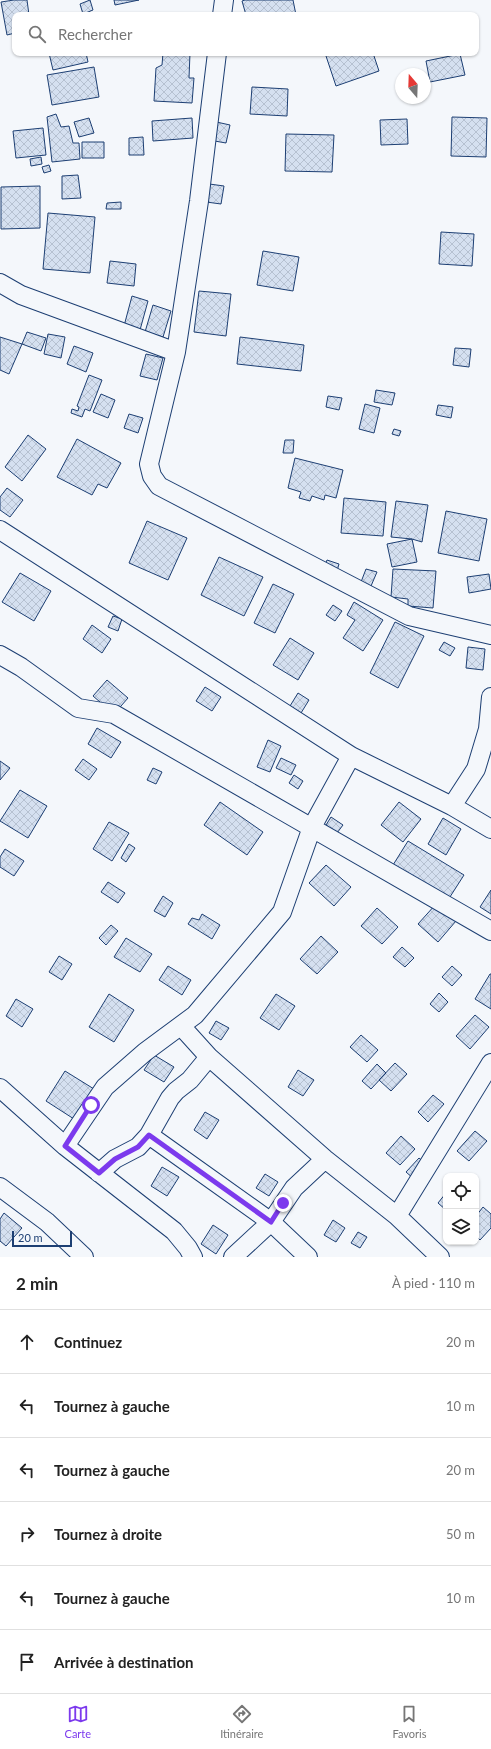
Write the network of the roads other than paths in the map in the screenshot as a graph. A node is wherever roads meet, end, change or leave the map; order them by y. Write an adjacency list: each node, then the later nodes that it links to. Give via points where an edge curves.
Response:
1 (224, 0): 2 (street)
2 (222, 12)
3 (217, 56): 5 (street, via 199,200)
4 (0, 283): 5 (street, via 21,295)
5 (176, 352): 7 (street, via 149,464 152,476 160,486 409,616)
6 (0, 530): 10 (street)
7 (491, 635)
8 (0, 655): 12 (street, via 78,708 114,714)
9 (491, 697): 11 (street, via 488,729 476,768)
10 (351, 756): 11 (street); 12 (street)
11 (452, 806): 13 (street)
12 (312, 827): 14 (street); 15 (street, via 282,912 214,994)
13 (491, 829)
14 (491, 931)
15 (181, 1026): 16 (street); 20 (street, via 145,1052 105,1087)
16 (209, 1057): 19 (street, via 190,1080 176,1090); 21 (street)
17 (491, 1063): 24 (street)
18 (0, 1088): 20 (street)
19 (149, 1135): 22 (street, via 138,1147 115,1159); 25 (street)
20 (65, 1146): 22 (street)
21 (325, 1159): 24 (street); 25 (street, via 294,1188)
22 (99, 1173): 27 (street, via 174,1231)
23 (0, 1187): 26 (street, via 47,1222)
24 (397, 1216): 30 (street)
25 (271, 1222): 28 (street); 29 (street)
26 (84, 1257)
27 (193, 1257)
28 (233, 1257)
29 (308, 1257)
30 (440, 1257)

